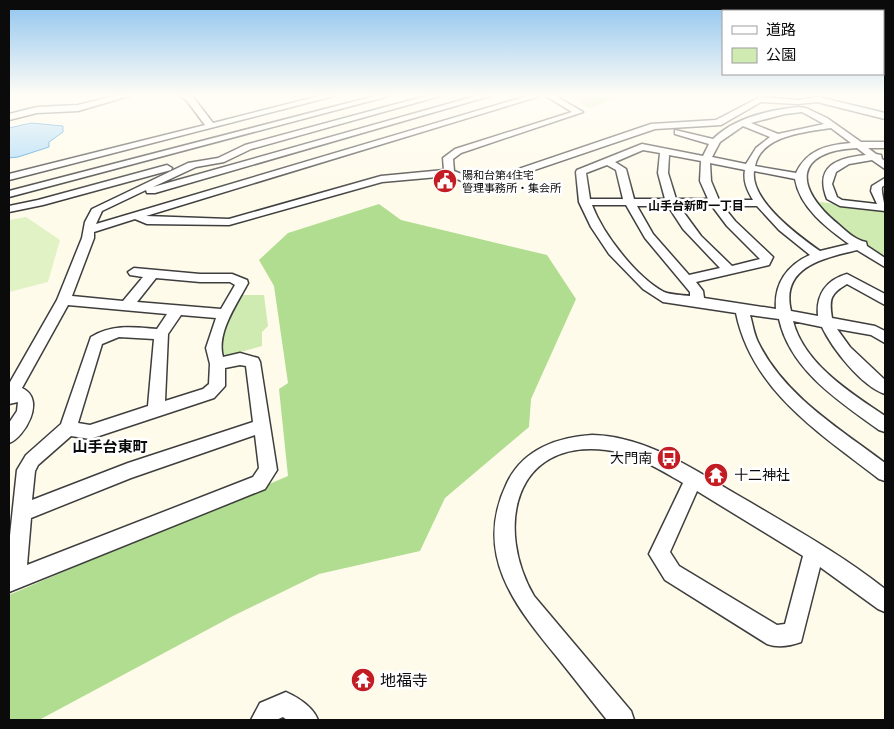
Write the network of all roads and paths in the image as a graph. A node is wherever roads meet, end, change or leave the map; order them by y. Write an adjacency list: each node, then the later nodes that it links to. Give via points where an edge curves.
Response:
1 (195, 130): 31 (street)
2 (230, 130): 15 (street)
3 (253, 130): 15 (street)
4 (311, 130): 26 (street, via 248,147 234,156 212,162)
5 (367, 130): 13 (street)
6 (425, 130): 24 (street)
7 (523, 130): 30 (street, via 458,151 448,158)
8 (642, 130): 16 (street)
9 (729, 130): 18 (street)
10 (760, 130): 17 (street)
11 (805, 130): 17 (street)
12 (838, 130): 20 (street)
13 (360, 132): 24 (street); 35 (street)
14 (678, 132): 18 (street)
15 (234, 135): 26 (street, via 240,142 237,147); 34 (street)
16 (624, 136): 21 (street); 30 (street, via 496,180)
17 (777, 137): 29 (street, via 760,148)
18 (714, 142): 25 (street)
19 (885, 145): 20 (street)
20 (859, 146): 23 (street); 32 (street, via 823,151 810,158)
21 (642, 147): 22 (street); 27 (street)
22 (665, 150): 25 (street); 38 (street, via 662,172)
23 (880, 157): 28 (street); 41 (street, via 858,159 837,166 827,183 832,199)
24 (329, 158): 43 (street)
25 (705, 158): 29 (street); 39 (street, via 707,188)
26 (206, 160): 35 (street); 42 (street)
27 (607, 161): 36 (street, via 581,172); 37 (street, via 621,169)
28 (885, 166)
29 (749, 167): 32 (street); 40 (street, via 753,191)
30 (450, 174): 43 (street, via 381,180 229,222 147,221)
31 (9, 177)
32 (799, 177): 45 (street, via 800,187 811,205)
33 (885, 181): 41 (street, via 877,186 876,192)
34 (9, 194)
35 (118, 199): 44 (street, via 97,210)
36 (584, 202): 37 (street); 54 (street, via 609,246 654,293)
37 (628, 202): 38 (street); 51 (street, via 650,239)
38 (671, 203): 39 (street); 48 (street, via 698,239)
39 (715, 203): 40 (street); 48 (street, via 744,238 766,257 765,262)
40 (760, 204): 46 (street, via 776,222)
41 (885, 208)
42 (9, 209)
43 (138, 216): 44 (street)
44 (88, 230): 52 (street, via 88,238)
45 (862, 246): 46 (street); 47 (street)
46 (819, 256): 59 (street, via 794,270 788,279 783,290)
47 (885, 263)
48 (729, 270): 51 (street)
49 (134, 272): 50 (street)
50 (152, 274): 55 (street); 58 (street, via 232,278 242,283)
51 (687, 280): 54 (street, via 696,291)
52 (64, 300): 55 (street); 65 (street)
53 (885, 300): 60 (street, via 847,278 828,293 824,306)
54 (698, 302): 56 (street)
55 (127, 306): 57 (street)
56 (742, 308): 59 (street); 71 (street, via 752,346 786,392)
57 (177, 310): 58 (street); 61 (street)
58 (225, 314): 63 (street, via 213,348)
59 (784, 314): 60 (street); 67 (street, via 789,332 814,368)
60 (826, 322): 62 (street, via 875,331); 64 (street, via 852,361)
61 (161, 334): 66 (street); 69 (street, via 115,330 96,341)
62 (885, 338)
63 (217, 364): 66 (street, via 218,386 208,394); 68 (street, via 240,359 253,362)
64 (885, 388)
65 (9, 397): 70 (street, via 20,394 26,400 25,412)
66 (156, 411): 69 (street, via 90,432)
67 (885, 425)
68 (261, 426): 73 (street, via 128,471); 75 (street, via 268,470 259,483)
69 (68, 428): 73 (street, via 32,460 26,470)
70 (9, 436)
71 (885, 473)
72 (693, 480): 74 (street); 74 (street, via 659,554 672,573 775,636 793,634); 79 (street, via 635,450 594,442 574,444 535,459 511,491 504,511 505,551 512,574 527,602)
73 (21, 513): 75 (street)
74 (814, 551): 76 (street)
75 (12, 582)
76 (885, 602)
77 (263, 720): 78 (street, via 268,711 286,704)
78 (306, 720)
79 (622, 720)

